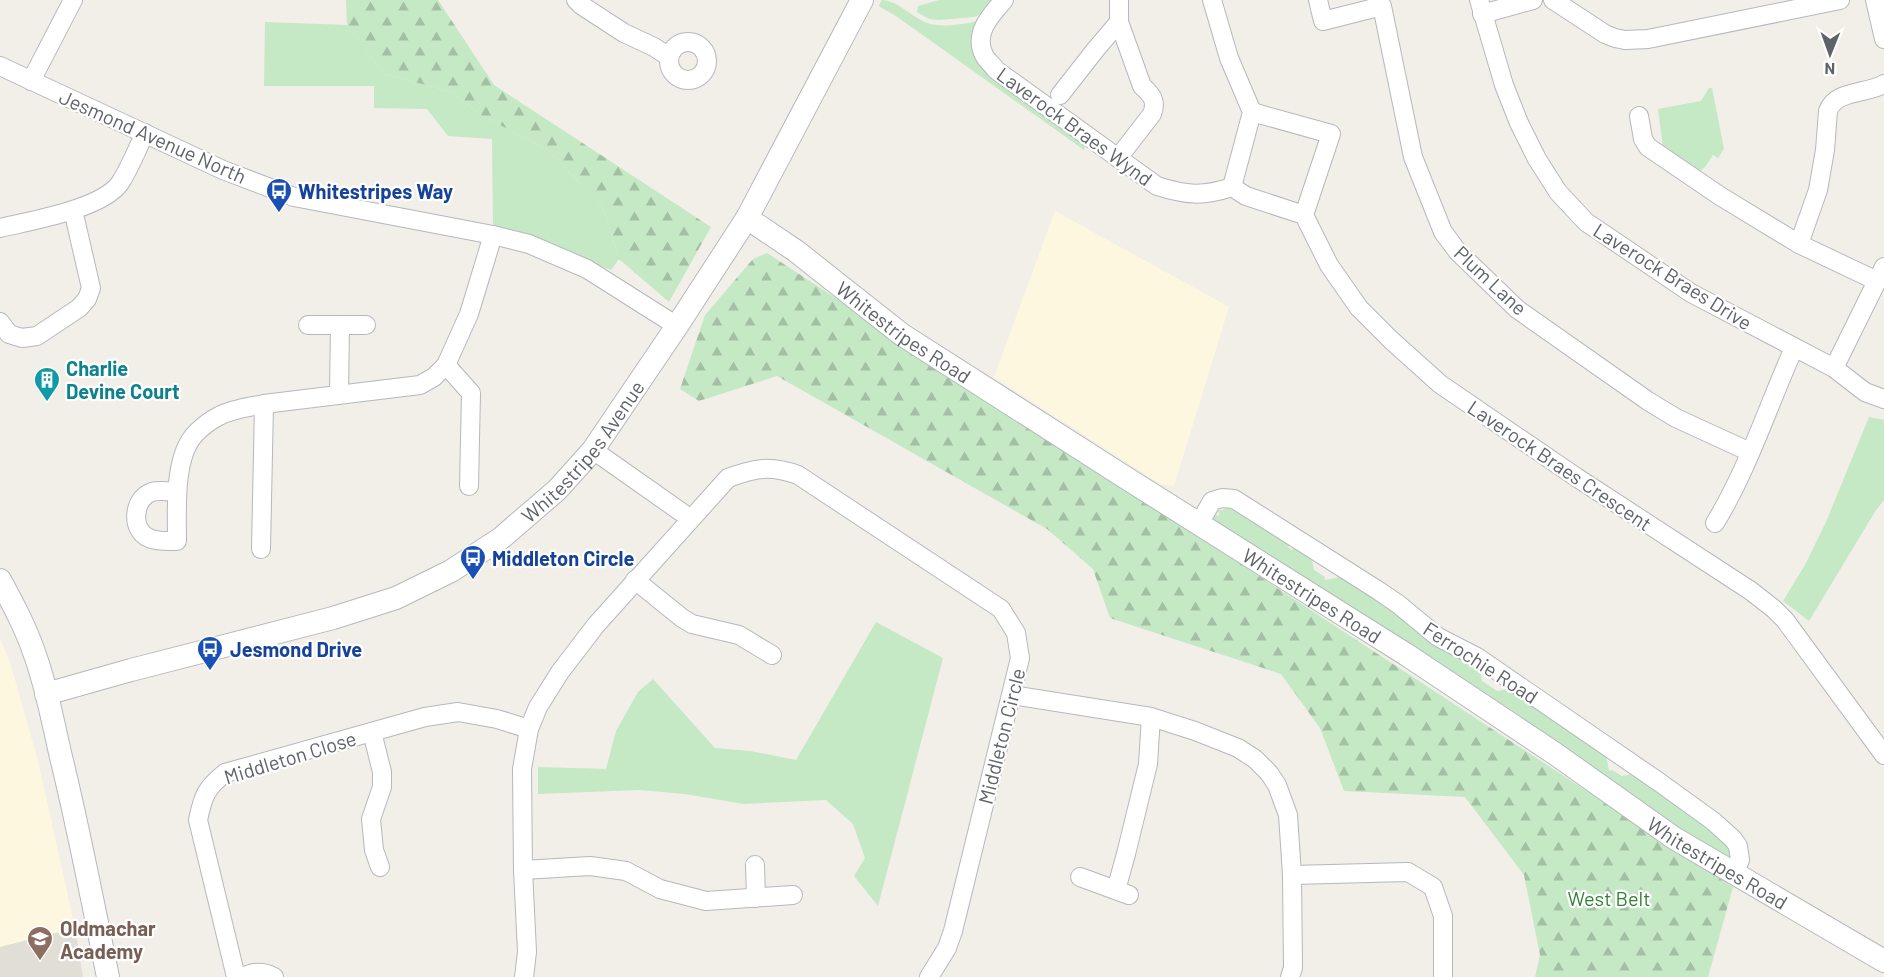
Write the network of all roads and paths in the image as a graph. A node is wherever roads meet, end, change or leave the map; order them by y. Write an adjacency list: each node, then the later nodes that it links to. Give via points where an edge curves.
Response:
1 (72, 0): 17 (street)
2 (576, 0): 15 (street, via 624,33)
3 (862, 0): 27 (street, Whitestripes Avenue)
4 (1004, 0): 23 (street, Laverock Braes Wynd, via 982,28 984,55 996,70)
5 (1119, 0): 13 (street)
6 (1212, 0): 20 (street, via 1229,58)
7 (1318, 0): 44 (street, Plum Lane, via 1323,21 1382,6 1413,157 1443,232 1458,252 1517,309 1648,401)
8 (1533, 0): 12 (street)
9 (1553, 0): 10 (street, via 1605,34 1637,40)
10 (1840, 0)
11 (1875, 0): 14 (street)
12 (1480, 7): 37 (street, Laverock Braes Drive, via 1519,123 1558,192 1586,222 1649,266)
13 (1119, 22): 19 (street); 23 (street, via 1142,86 1155,107)
14 (1884, 39)
15 (669, 57)
16 (0, 66): 17 (street, Jesmond Avenue North)
17 (31, 81): 22 (street, Jesmond Avenue North, via 57,100)
18 (1884, 84): 30 (street, via 1832,101 1818,190)
19 (1060, 95)
20 (1252, 112): 24 (street); 26 (street, via 1331,134)
21 (1638, 116): 30 (street, via 1648,147)
22 (145, 133): 25 (street, via 111,193); 29 (street, Jesmond Avenue North, via 223,170 294,197)
23 (1118, 158): 24 (street, Laverock Braes Wynd, via 1157,186 1181,193 1203,194)
24 (1232, 187): 26 (street, via 1246,196)
25 (73, 210): 28 (street); 32 (street, via 91,288 87,300 37,336 22,338 9,334)
26 (1304, 215): 59 (street, Laverock Braes Crescent, via 1329,265 1359,308 1390,340 1440,384 1484,415 1774,609)
27 (747, 218): 36 (street, Whitestripes Avenue); 49 (street, Whitestripes Road, via 796,251 901,334)
28 (0, 228)
29 (494, 235): 36 (street, Jesmond Avenue North, via 529,244 587,269); 38 (street, via 469,314)
30 (1799, 244): 31 (street)
31 (1881, 274): 39 (street)
32 (0, 322)
33 (308, 325): 34 (street)
34 (340, 325): 35 (street); 40 (street)
35 (366, 325)
36 (677, 326): 43 (street, Whitestripes Avenue)
37 (1794, 348): 39 (street, Laverock Braes Drive); 44 (street)
38 (446, 364): 40 (street, via 435,377 420,385); 45 (street, via 471,393)
39 (1834, 368): 41 (street, Laverock Braes Drive, via 1865,392)
40 (339, 394): 42 (street)
41 (1884, 399)
42 (264, 404): 46 (street, via 220,415 195,434 184,453); 50 (street)
43 (593, 450): 47 (street); 54 (street, Whitestripes Avenue, via 557,490 500,539 451,571 396,598)
44 (1750, 452): 48 (street)
45 (469, 486)
46 (176, 491)
47 (691, 519): 52 (street, Middleton Circle); 55 (street, Middleton Circle, via 728,478 766,468 798,475 1001,609 1016,633 1020,658)
48 (1715, 523)
49 (1199, 524): 63 (street, Whitestripes Road, via 1407,655 1674,838); 63 (street, Ferrochie Road, via 1212,501 1233,499 1379,591 1431,633 1477,657 1713,821 1738,846 1740,860)
50 (261, 549)
51 (0, 580): 54 (street, via 36,656)
52 (635, 580): 53 (street, via 692,624 739,635); 57 (street, Middleton Circle, via 560,672 538,707)
53 (772, 655)
54 (46, 694): 69 (street, via 72,796)
55 (1012, 695): 56 (street); 74 (street, Middleton Circle, via 953,932)
56 (1151, 717): 64 (street, via 1238,748 1269,773 1288,815); 65 (street, via 1148,764 1126,854 1122,892)
57 (530, 729): 58 (street, Middleton Close, via 458,712); 62 (street, Middleton Circle, via 522,769)
58 (372, 732): 61 (street, via 382,772 382,787 371,819); 70 (street, Middleton Close, via 225,773 204,795 198,820)
59 (1884, 755)
60 (755, 866): 67 (street)
61 (380, 867)
62 (523, 870): 67 (street, via 590,866 626,871 660,890 706,901); 73 (street, Middleton Circle, via 527,952)
63 (1734, 873): 68 (street, Whitestripes Road)
64 (1292, 874): 75 (street); 76 (street, via 1408,872 1433,887 1443,916)
65 (1080, 877)
66 (793, 896): 67 (street)
67 (756, 898)
68 (1884, 961)
69 (108, 977)
70 (236, 977)
71 (243, 977): 72 (street, via 259,972)
72 (274, 977)
73 (524, 977)
74 (929, 977)
75 (1290, 977)
76 (1443, 977)

